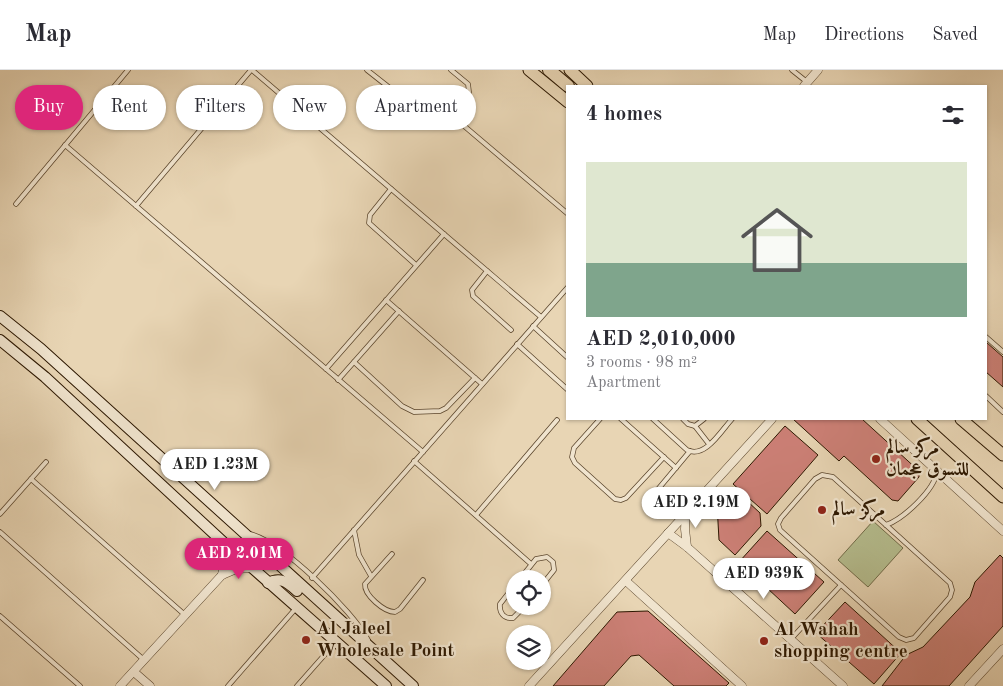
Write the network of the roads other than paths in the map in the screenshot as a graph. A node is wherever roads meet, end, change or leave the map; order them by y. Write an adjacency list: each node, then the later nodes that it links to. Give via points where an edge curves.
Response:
1 (128, 70): 17 (lane)
2 (252, 70): 18 (lane); 20 (lane)
3 (367, 70): 11 (lane)
4 (451, 70): 12 (lane)
5 (529, 70): 15 (main road)
6 (549, 70): 13 (highway)
7 (570, 70): 14 (main road)
8 (792, 70): 10 (lane)
9 (818, 70): 10 (street)
10 (806, 84)
11 (386, 85)
12 (468, 85)
13 (567, 85)
14 (586, 85)
15 (566, 100)
16 (469, 130): 21 (lane)
17 (65, 144): 19 (lane); 20 (lane)
18 (391, 189): 22 (lane); 23 (lane, via 370,215 369,223)
19 (16, 204)
20 (136, 206): 38 (lane)
21 (566, 212)
22 (444, 234): 23 (lane); 24 (lane)
23 (416, 265): 26 (lane)
24 (488, 271): 29 (lane); 31 (lane, via 472,290 473,296)
25 (566, 289): 29 (lane)
26 (386, 300): 27 (lane); 38 (lane)
27 (399, 311): 37 (lane); 39 (lane)
28 (0, 316): 77 (main road, via 41,349)
29 (541, 317): 30 (lane)
30 (533, 326): 34 (lane); 36 (lane)
31 (511, 330)
32 (987, 338): 35 (lane)
33 (0, 340): 78 (main road, via 75,404)
34 (517, 344): 41 (lane); 42 (lane)
35 (1003, 352)
36 (566, 356)
37 (354, 362): 39 (lane, via 402,406 414,412 446,408); 40 (lane)
38 (326, 369): 40 (lane)
39 (475, 378): 41 (lane)
40 (338, 380): 59 (lane)
41 (482, 384): 59 (lane)
42 (566, 388)
43 (987, 397): 44 (lane)
44 (1003, 412)
45 (557, 420): 71 (lane)
46 (599, 420): 61 (lane, via 574,448 572,457 615,499 626,498)
47 (622, 420): 61 (lane)
48 (654, 420): 58 (lane)
49 (685, 420): 56 (lane)
50 (703, 420): 56 (lane)
51 (731, 420): 57 (lane)
52 (771, 420): 69 (street)
53 (881, 420): 65 (street)
54 (918, 420): 68 (main road)
55 (962, 420): 60 (main road)
56 (695, 426): 57 (lane)
57 (709, 444): 58 (lane, via 701,451)
58 (690, 451): 64 (lane)
59 (423, 452): 63 (lane)
60 (1003, 455)
61 (664, 457): 64 (lane)
62 (46, 462): 66 (lane)
63 (414, 462): 71 (lane); 73 (lane)
64 (676, 468): 67 (lane)
65 (937, 471): 72 (lane, via 936,481 930,489 899,519); 74 (street)
66 (31, 479): 70 (lane); 94 (lane)
67 (654, 494)
68 (1003, 497)
69 (686, 511): 76 (street); 79 (street)
70 (0, 514)
71 (476, 515): 81 (lane)
72 (886, 525): 91 (lane, via 833,477 826,475 815,479 781,518 780,530); 91 (lane, via 948,581 952,587 950,597 914,638 906,640)
73 (354, 530): 86 (lane, via 358,555); 87 (lane)
74 (1003, 531)
75 (0, 532): 102 (lane)
76 (668, 532): 79 (street); 89 (street)
77 (242, 533): 87 (lane, via 269,541); 97 (main road)
78 (223, 542): 82 (main road); 84 (street, via 225,559)
79 (687, 547): 98 (street)
80 (392, 554): 86 (lane)
81 (531, 564): 83 (lane); 85 (lane, via 544,556 553,562)
82 (252, 568): 84 (street, via 236,569); 90 (main road)
83 (527, 570)
84 (222, 575): 94 (street)
85 (551, 575)
86 (371, 576): 88 (lane, via 365,584 366,592 392,612 400,609)
87 (312, 578): 100 (lane, via 351,615)
88 (423, 580)
89 (626, 581): 111 (street); 112 (street)
90 (268, 582): 93 (main road); 97 (main road, via 285,581 333,622)
91 (841, 586): 98 (lane)
92 (506, 596): 95 (lane, via 500,604 501,613 513,618)
93 (297, 607): 99 (main road); 107 (lane)
94 (186, 615): 102 (street)
95 (516, 615)
96 (0, 616): 104 (lane)
97 (354, 633): 100 (main road)
98 (791, 639): 113 (street)
99 (336, 642): 108 (lane); 109 (main road)
100 (371, 648): 110 (main road)
101 (1003, 649): 114 (street)
102 (144, 660): 103 (street)
103 (134, 672): 105 (street); 106 (street)
104 (80, 686)
105 (120, 686)
106 (150, 686)
107 (228, 686)
108 (297, 686)
109 (386, 686)
110 (413, 686)
111 (529, 686)
112 (742, 686)
113 (843, 686)
114 (969, 686)

